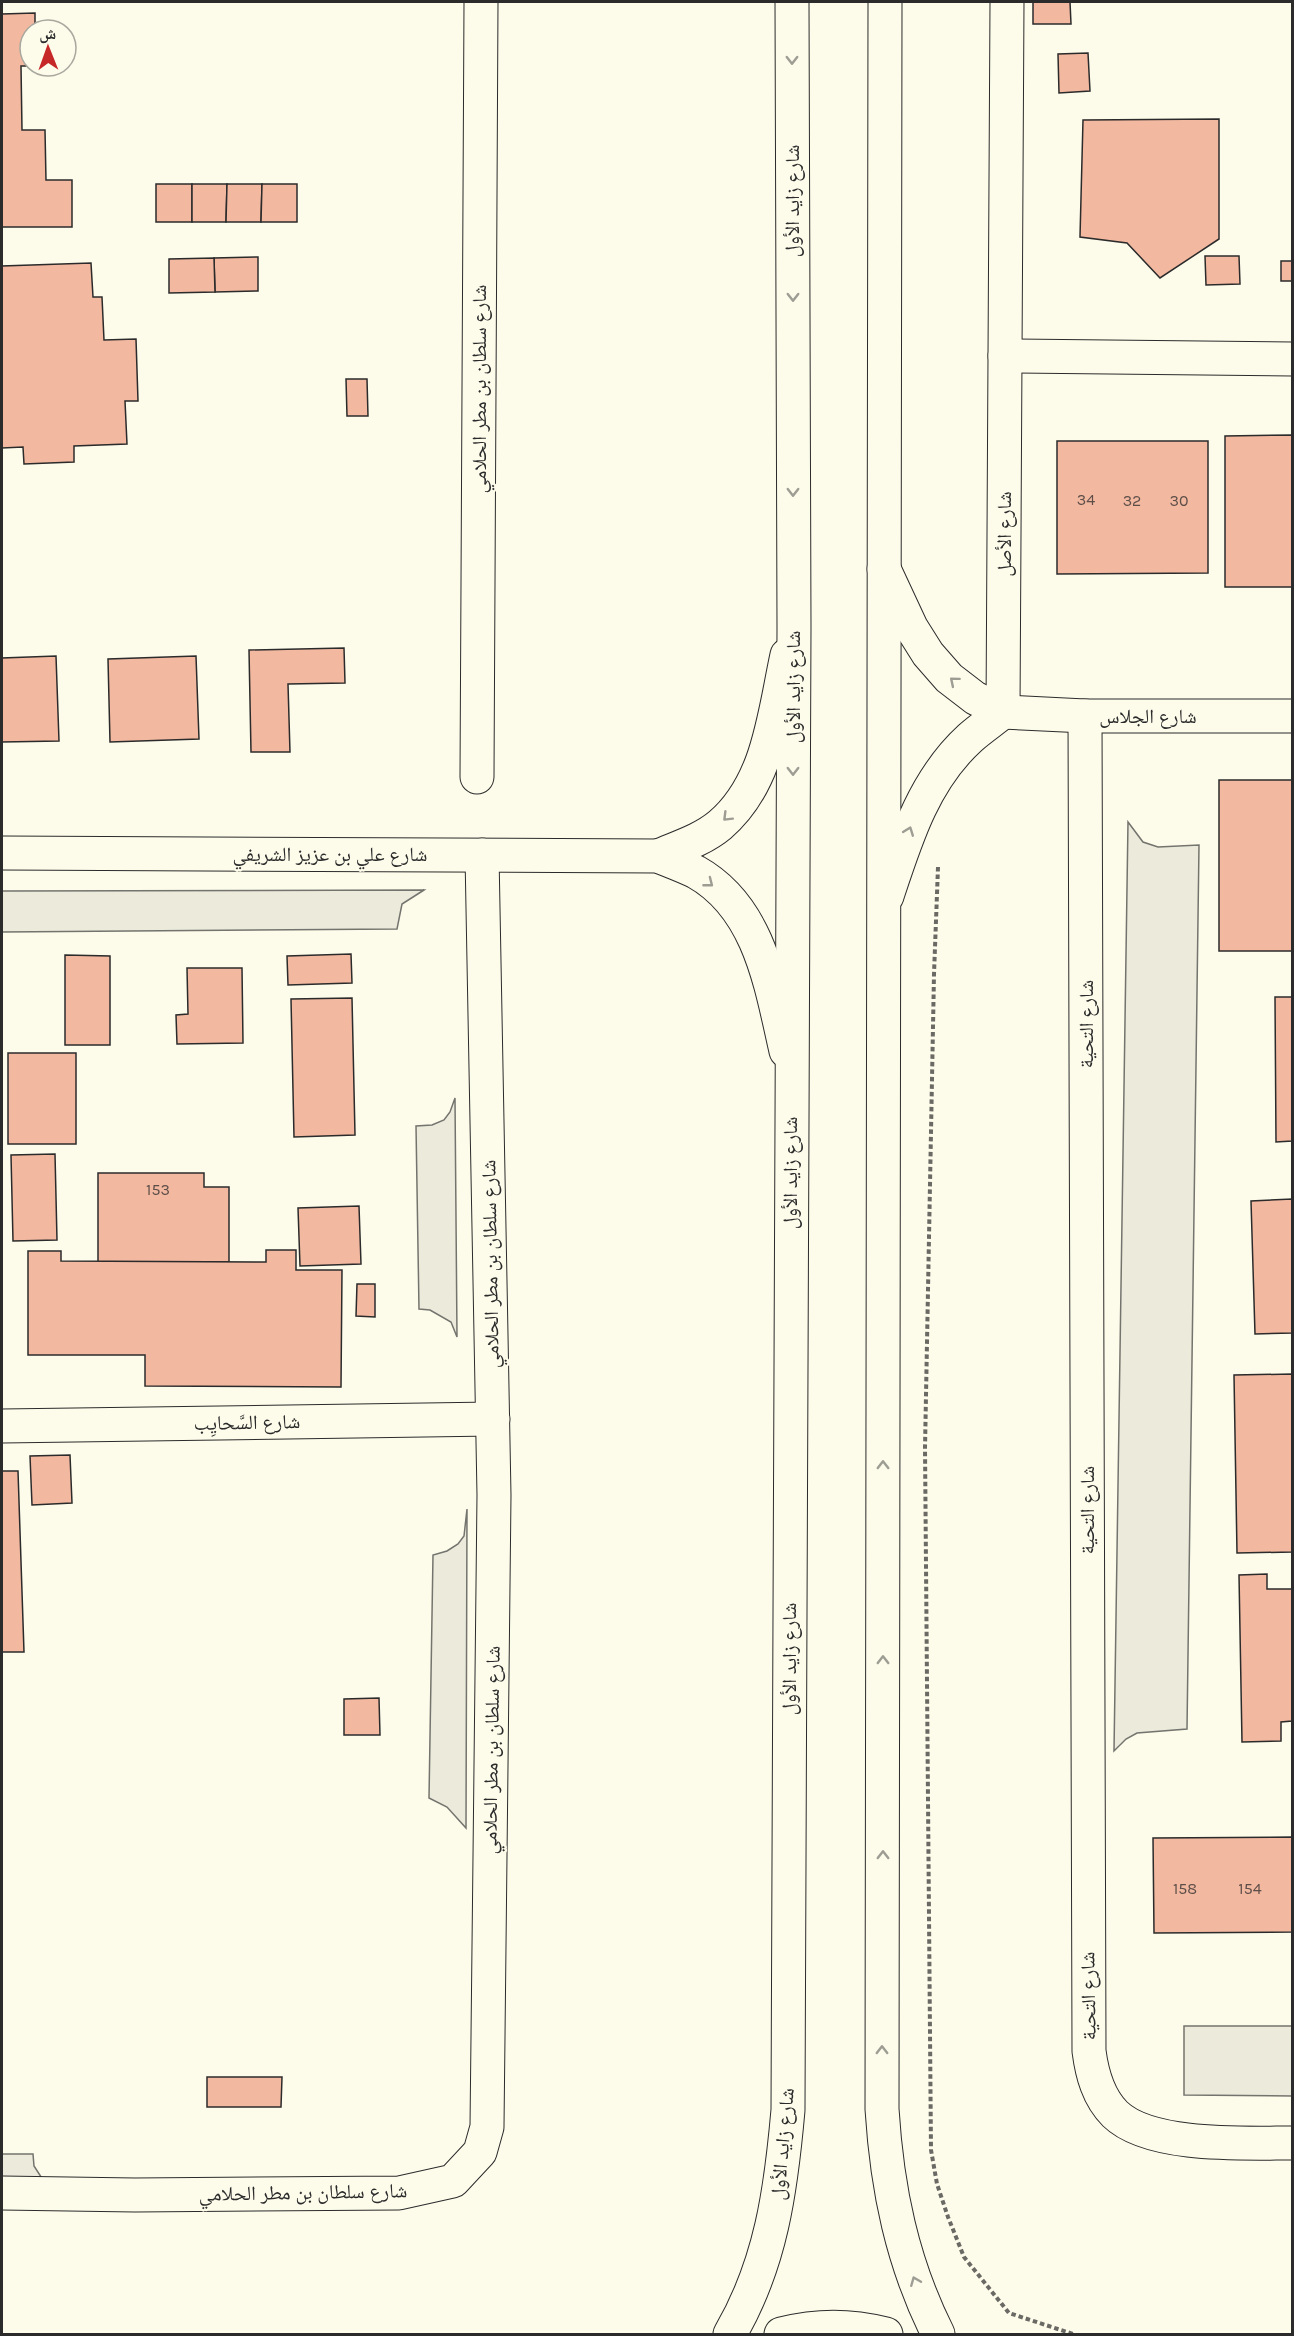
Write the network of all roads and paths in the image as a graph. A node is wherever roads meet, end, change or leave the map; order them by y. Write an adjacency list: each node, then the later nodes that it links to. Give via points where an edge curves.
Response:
1 (481, 2): 12 (street, شارع سلطان بن مطر الحلامي)
2 (792, 2): 8 (street, شارع زايد الأول, one-way to 8)
3 (885, 2): 7 (street)
4 (1007, 2): 5 (street, شارع الأصل)
5 (1005, 356): 6 (street); 9 (street, شارع الأصل)
6 (1293, 359)
7 (884, 569): 9 (street, شارع الجلاس, one-way to 7, via 975,698 928,654); 17 (street)
8 (794, 627): 15 (street, شارع علي بن عزيز الشريفي, one-way to 15, via 764,758 751,788 719,826); 18 (street, شارع زايد الأول, one-way to 18)
9 (1003, 712): 10 (street, شارع الجلاس); 17 (street, one-way to 9, via 919,806 942,770 970,738)
10 (1085, 716): 11 (street, شارع الجلاس); 21 (street, شارع التحية, via 1092,2072 1100,2094 1115,2114 1136,2127 1203,2141)
11 (1293, 716)
12 (477, 777)
13 (2, 853): 14 (street, شارع علي بن عزيز الشريفي)
14 (482, 855): 15 (street, شارع علي بن عزيز الشريفي); 19 (street, شارع سلطان بن مطر الحلامي)
15 (658, 856): 18 (street, شارع علي بن عزيز الشريفي, one-way to 18, via 697,873 742,916 766,966)
16 (938, 866): 27 (path, via 925,1448 932,2150 938,2184 964,2257 1009,2313)
17 (883, 906): 26 (street, one-way to 17, via 909,2266 895,2214 882,2109)
18 (790, 1070): 23 (street, شارع زايد الأول, via 788,2110 779,2198 769,2242 755,2284)
19 (493, 1419): 20 (street, شارع السَّحايِب); 22 (street, شارع سلطان بن مطر الحلامي, via 487,2127 480,2152 453,2181 399,2193)
20 (2, 1426)
21 (1293, 2143)
22 (2, 2193)
23 (730, 2334)
24 (781, 2334): 25 (street, via 807,2328 858,2328)
25 (886, 2334)
26 (938, 2334)
27 (1073, 2334)

